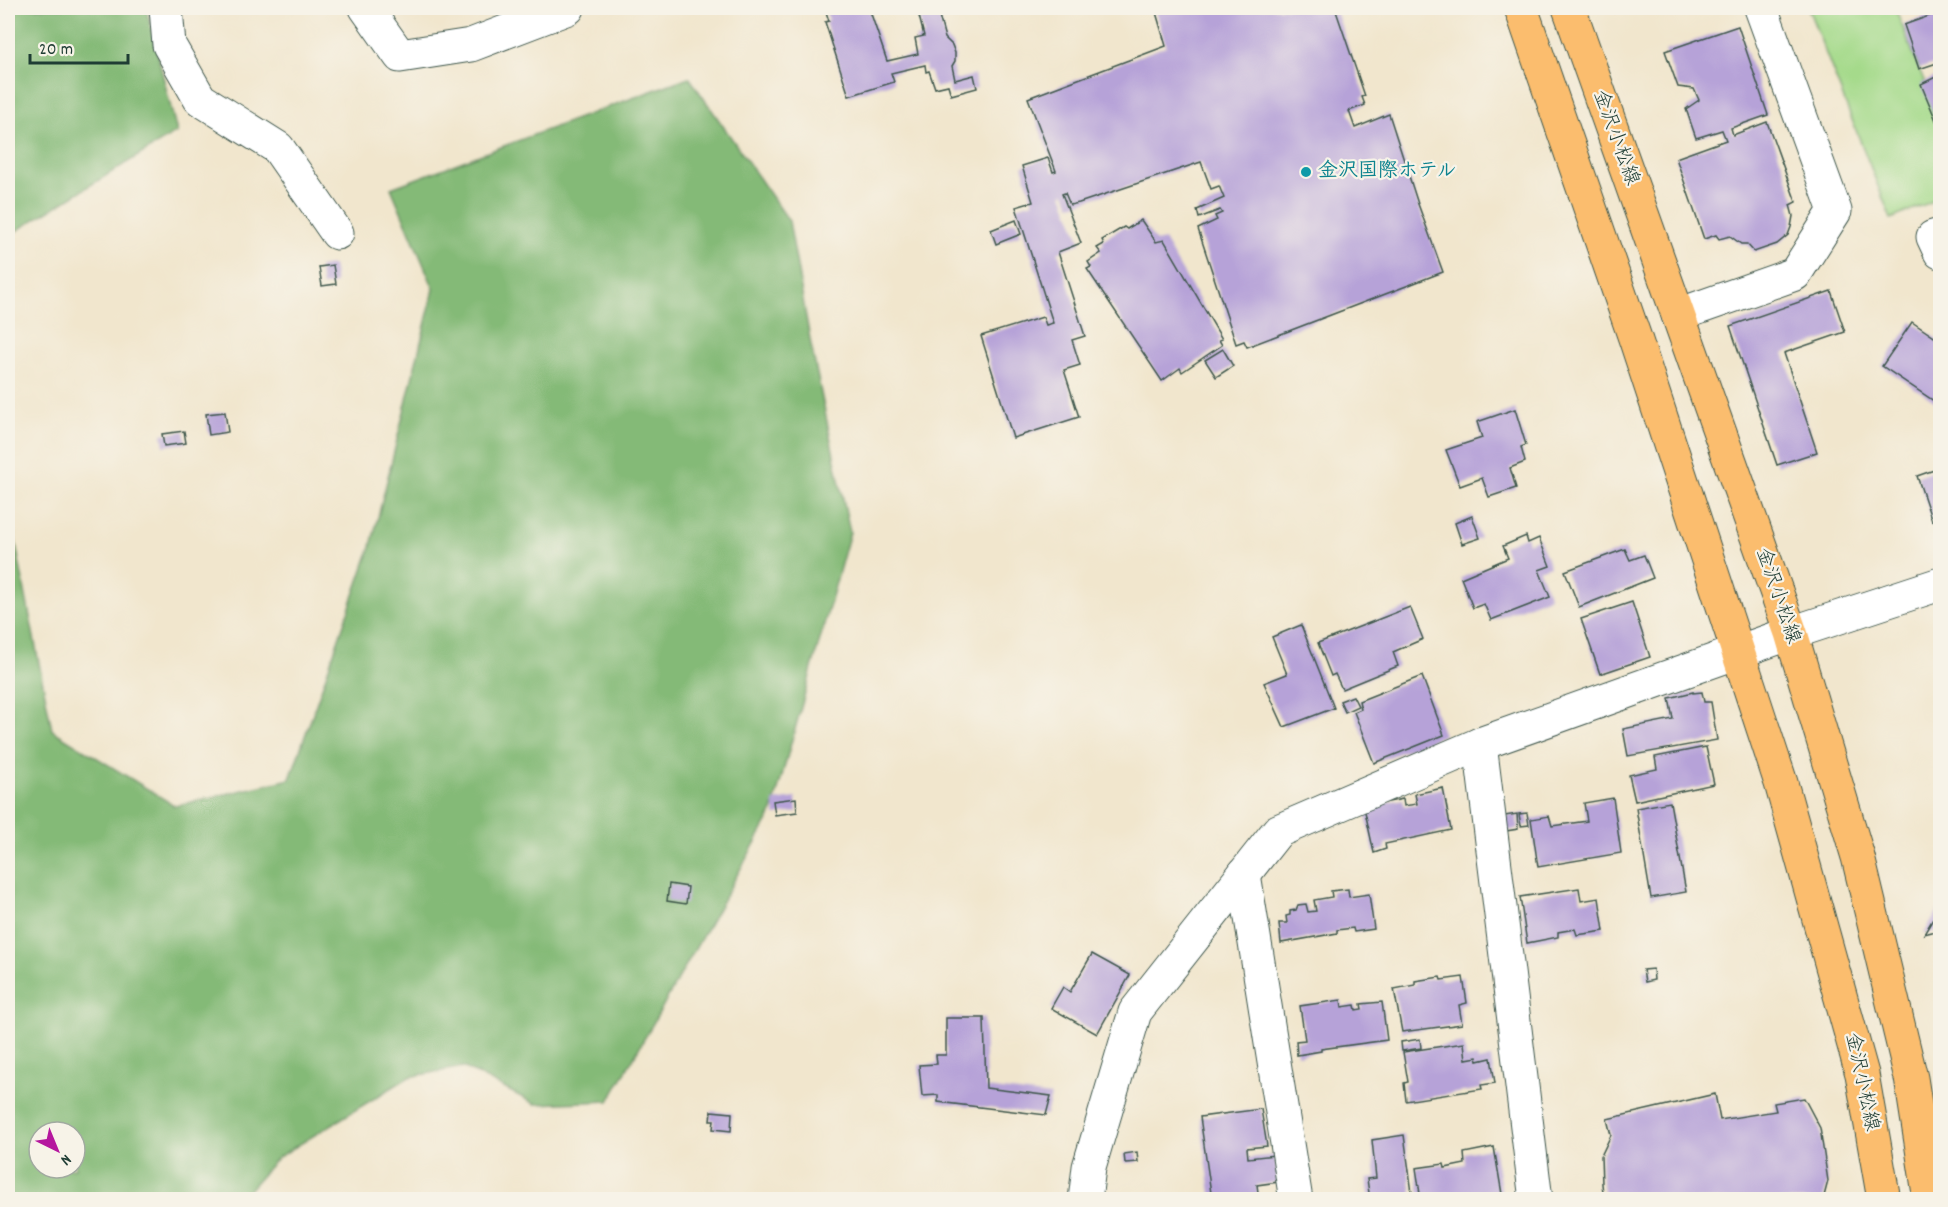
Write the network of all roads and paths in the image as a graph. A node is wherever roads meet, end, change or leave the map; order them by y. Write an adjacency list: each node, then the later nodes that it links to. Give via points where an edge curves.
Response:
1 (166, 8): 7 (street, via 169,45 200,99 278,148)
2 (366, 8): 3 (street, via 400,56 471,45)
3 (568, 8)
4 (1521, 8): 13 (main road, 金沢小松線, via 1636,341)
5 (1569, 8): 10 (main road, 金沢小松線)
6 (1761, 8): 10 (street, via 1835,211 1795,274)
7 (337, 233)
8 (1941, 235): 9 (street, via 1933,237)
9 (1941, 252)
10 (1678, 315): 12 (main road, 金沢小松線)
11 (1941, 584): 12 (street)
12 (1791, 633): 13 (street); 20 (main road, 金沢小松線, via 1858,857 1911,1078)
13 (1737, 652): 14 (street); 19 (main road, 金沢小松線, via 1782,783 1859,1063)
14 (1480, 744): 15 (street, via 1278,831); 18 (street)
15 (1244, 874): 16 (street, via 1135,1012 1089,1167); 17 (street)
16 (1085, 1200)
17 (1296, 1200)
18 (1536, 1200)
19 (1884, 1200)
20 (1930, 1200)

